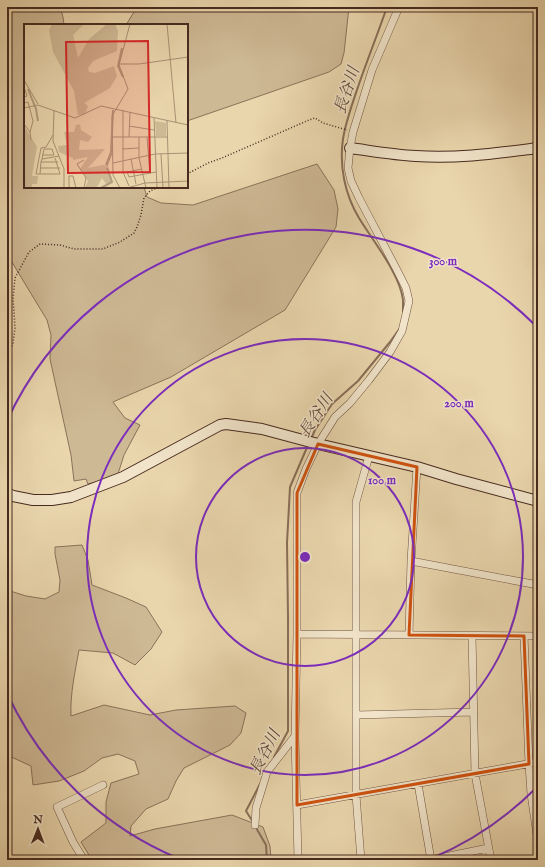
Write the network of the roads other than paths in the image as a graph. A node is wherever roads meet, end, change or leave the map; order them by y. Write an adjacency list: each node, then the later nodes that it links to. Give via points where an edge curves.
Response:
1 (399, 7): 2 (street, via 372,70)
2 (350, 148): 3 (street, via 449,157); 4 (street, via 348,168 351,181 406,288 409,301 402,331 390,352 350,403 335,417)
3 (538, 148)
4 (318, 444): 5 (street); 7 (street, via 226,424 123,476 71,496 33,500); 11 (street, via 297,493)
5 (369, 456): 6 (street); 12 (street, via 356,502)
6 (417, 467): 8 (street); 9 (street)
7 (7, 493)
8 (538, 501)
9 (411, 561): 10 (street); 13 (street)
10 (538, 585)
11 (297, 634): 12 (street); 19 (street)
12 (356, 634): 13 (street); 18 (street)
13 (409, 635): 14 (street)
14 (472, 635): 15 (street); 17 (street)
15 (524, 636): 16 (street); 21 (street)
16 (538, 636)
17 (473, 712): 18 (street); 22 (street)
18 (356, 715): 25 (street)
19 (295, 736): 26 (street); 27 (street, via 267,772 256,808)
20 (538, 762): 21 (street)
21 (528, 764): 22 (street); 28 (street)
22 (475, 774): 23 (street); 29 (street)
23 (418, 784): 25 (street); 33 (street)
24 (103, 785): 30 (street, via 58,807)
25 (356, 795): 26 (street); 32 (street)
26 (297, 805): 31 (street)
27 (256, 825)
28 (538, 842)
29 (488, 848): 33 (street); 34 (street)
30 (84, 860)
31 (298, 860)
32 (361, 860)
33 (430, 860)
34 (491, 860)

